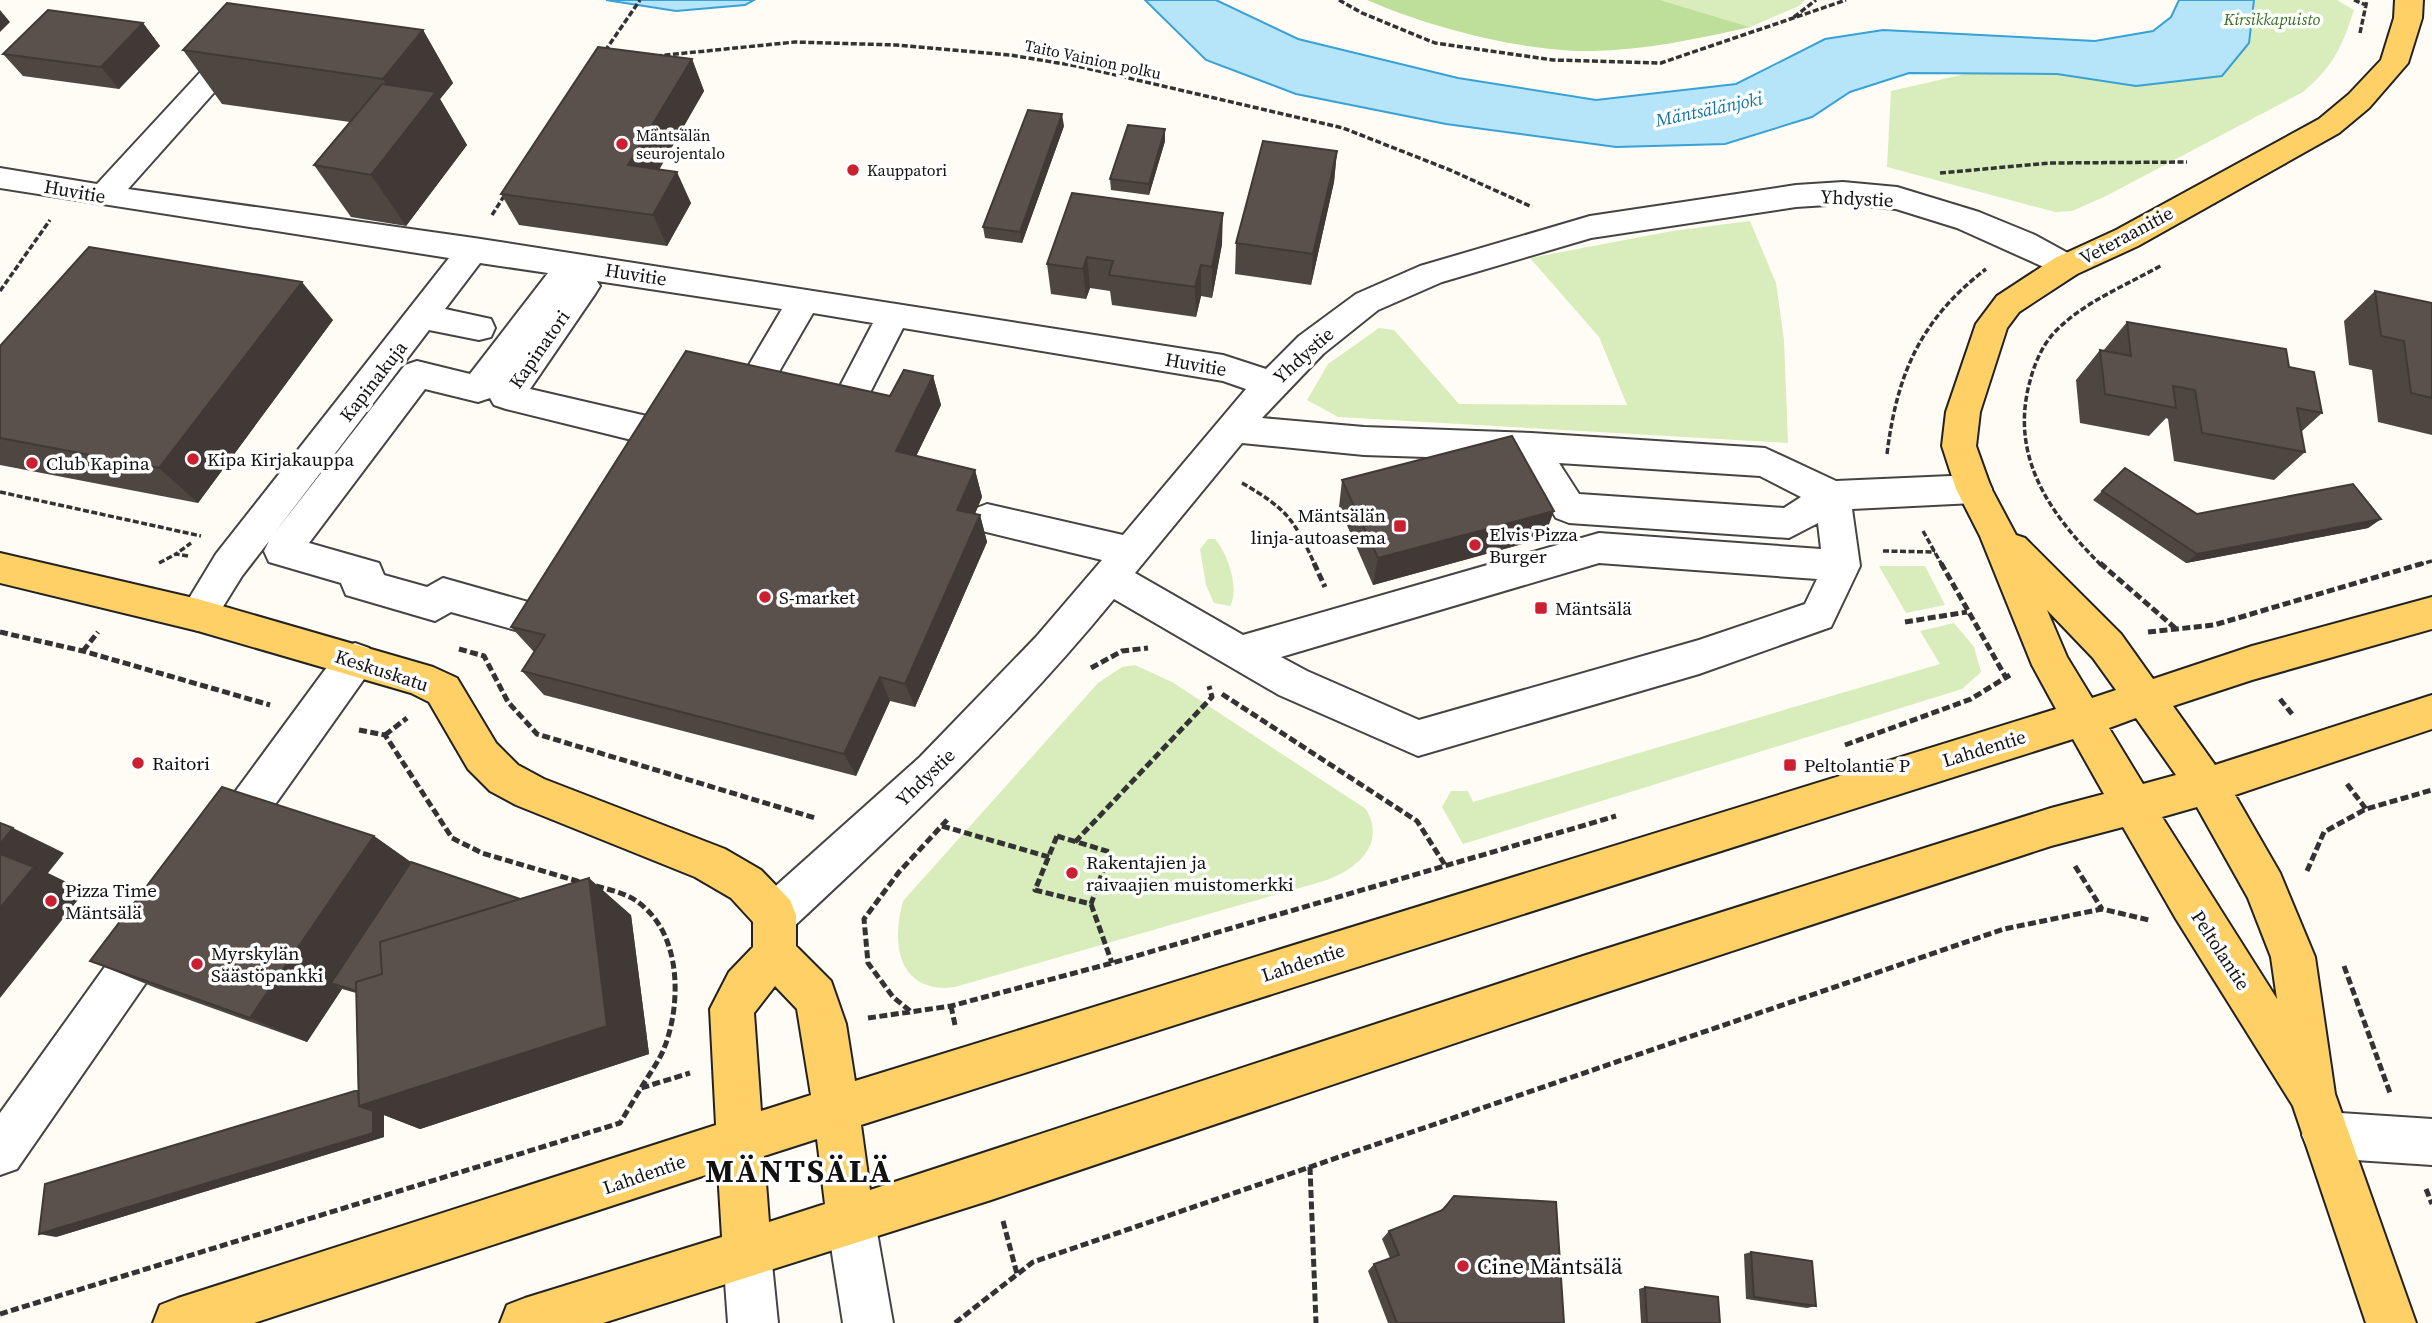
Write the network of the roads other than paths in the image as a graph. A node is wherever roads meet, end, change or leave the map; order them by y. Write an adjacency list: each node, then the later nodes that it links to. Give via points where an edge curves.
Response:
1 (2409, 0): 6 (main road, Veteraanitie, via 2394,63 2329,126 2127,238)
2 (269, 31): 4 (street, via 256,29)
3 (0, 178): 4 (street, Huvitie)
4 (104, 197): 5 (street, Huvitie)
5 (466, 248): 7 (street, Huvitie); 9 (street, Kapinakuja)
6 (2066, 266): 11 (street, Yhdystie, via 1968,220 1897,198 1843,193 1755,202 1591,227 1431,274 1367,302 1311,345); 16 (main road, Veteraanitie, via 2008,304 1992,324 1963,412 1959,446)
7 (799, 291): 8 (street, Huvitie); 12 (street)
8 (894, 314): 11 (street, Huvitie, via 1223,368); 13 (street)
9 (424, 317): 10 (street); 25 (street, Kapinakuja, via 229,565)
10 (479, 328)
11 (1269, 386): 14 (street, Yhdystie)
12 (750, 392)
13 (844, 412)
14 (1233, 429): 15 (street, via 1364,441); 20 (street, Yhdystie)
15 (1531, 447): 17 (street, via 1765,462); 17 (street, via 1569,508 1789,523)
16 (1973, 489): 17 (street); 19 (main road, Veteraanitie)
17 (1832, 496): 21 (street)
18 (988, 519): 20 (street)
19 (1998, 534): 28 (main road, Veteraanitie, via 2107,646); 30 (main road, Veteraanitie, via 2051,665)
20 (1121, 565): 26 (street); 33 (street, Yhdystie, via 1050,649)
21 (1842, 566): 26 (street, via 1599,548); 26 (street, via 1818,616 1699,657 1418,738)
22 (0, 568): 25 (main road, Keskuskatu)
23 (366, 574): 23 (street, Kapinatori, via 282,551 417,374 478,389 558,282 584,286 506,396 664,434 544,622 443,594 435,605 359,584)
24 (2432, 613): 28 (main road, Lahdentie)
25 (198, 615): 27 (main road, Keskuskatu)
26 (1237, 653)
27 (355, 660): 33 (main road, Keskuskatu, via 443,690 482,756 504,778 710,863 746,884); 38 (street)
28 (2144, 698): 30 (main road, Lahdentie); 31 (main road, Veteraanitie)
29 (2432, 712): 31 (main road)
30 (2082, 719): 32 (main road, Veteraanitie); 34 (main road, Lahdentie)
31 (2207, 786): 32 (main road); 35 (main road, Peltolantie, via 2265,887 2293,957)
32 (2132, 805): 35 (main road, Peltolantie); 39 (main road, via 1583,978)
33 (774, 935): 34 (main road, via 815,996); 36 (main road, Yhdystie, via 733,1004)
34 (838, 1109): 36 (main road, Lahdentie); 39 (main road)
35 (2319, 1114): 37 (street); 45 (main road, Peltolantie)
36 (739, 1141): 40 (main road, Yhdystie); 41 (main road, Lahdentie)
37 (2420, 1141)
38 (0, 1152)
39 (851, 1221): 40 (main road); 44 (street)
40 (747, 1254): 42 (main road); 43 (street)
41 (178, 1323)
42 (525, 1323)
43 (753, 1323)
44 (868, 1323)
45 (2391, 1323)

